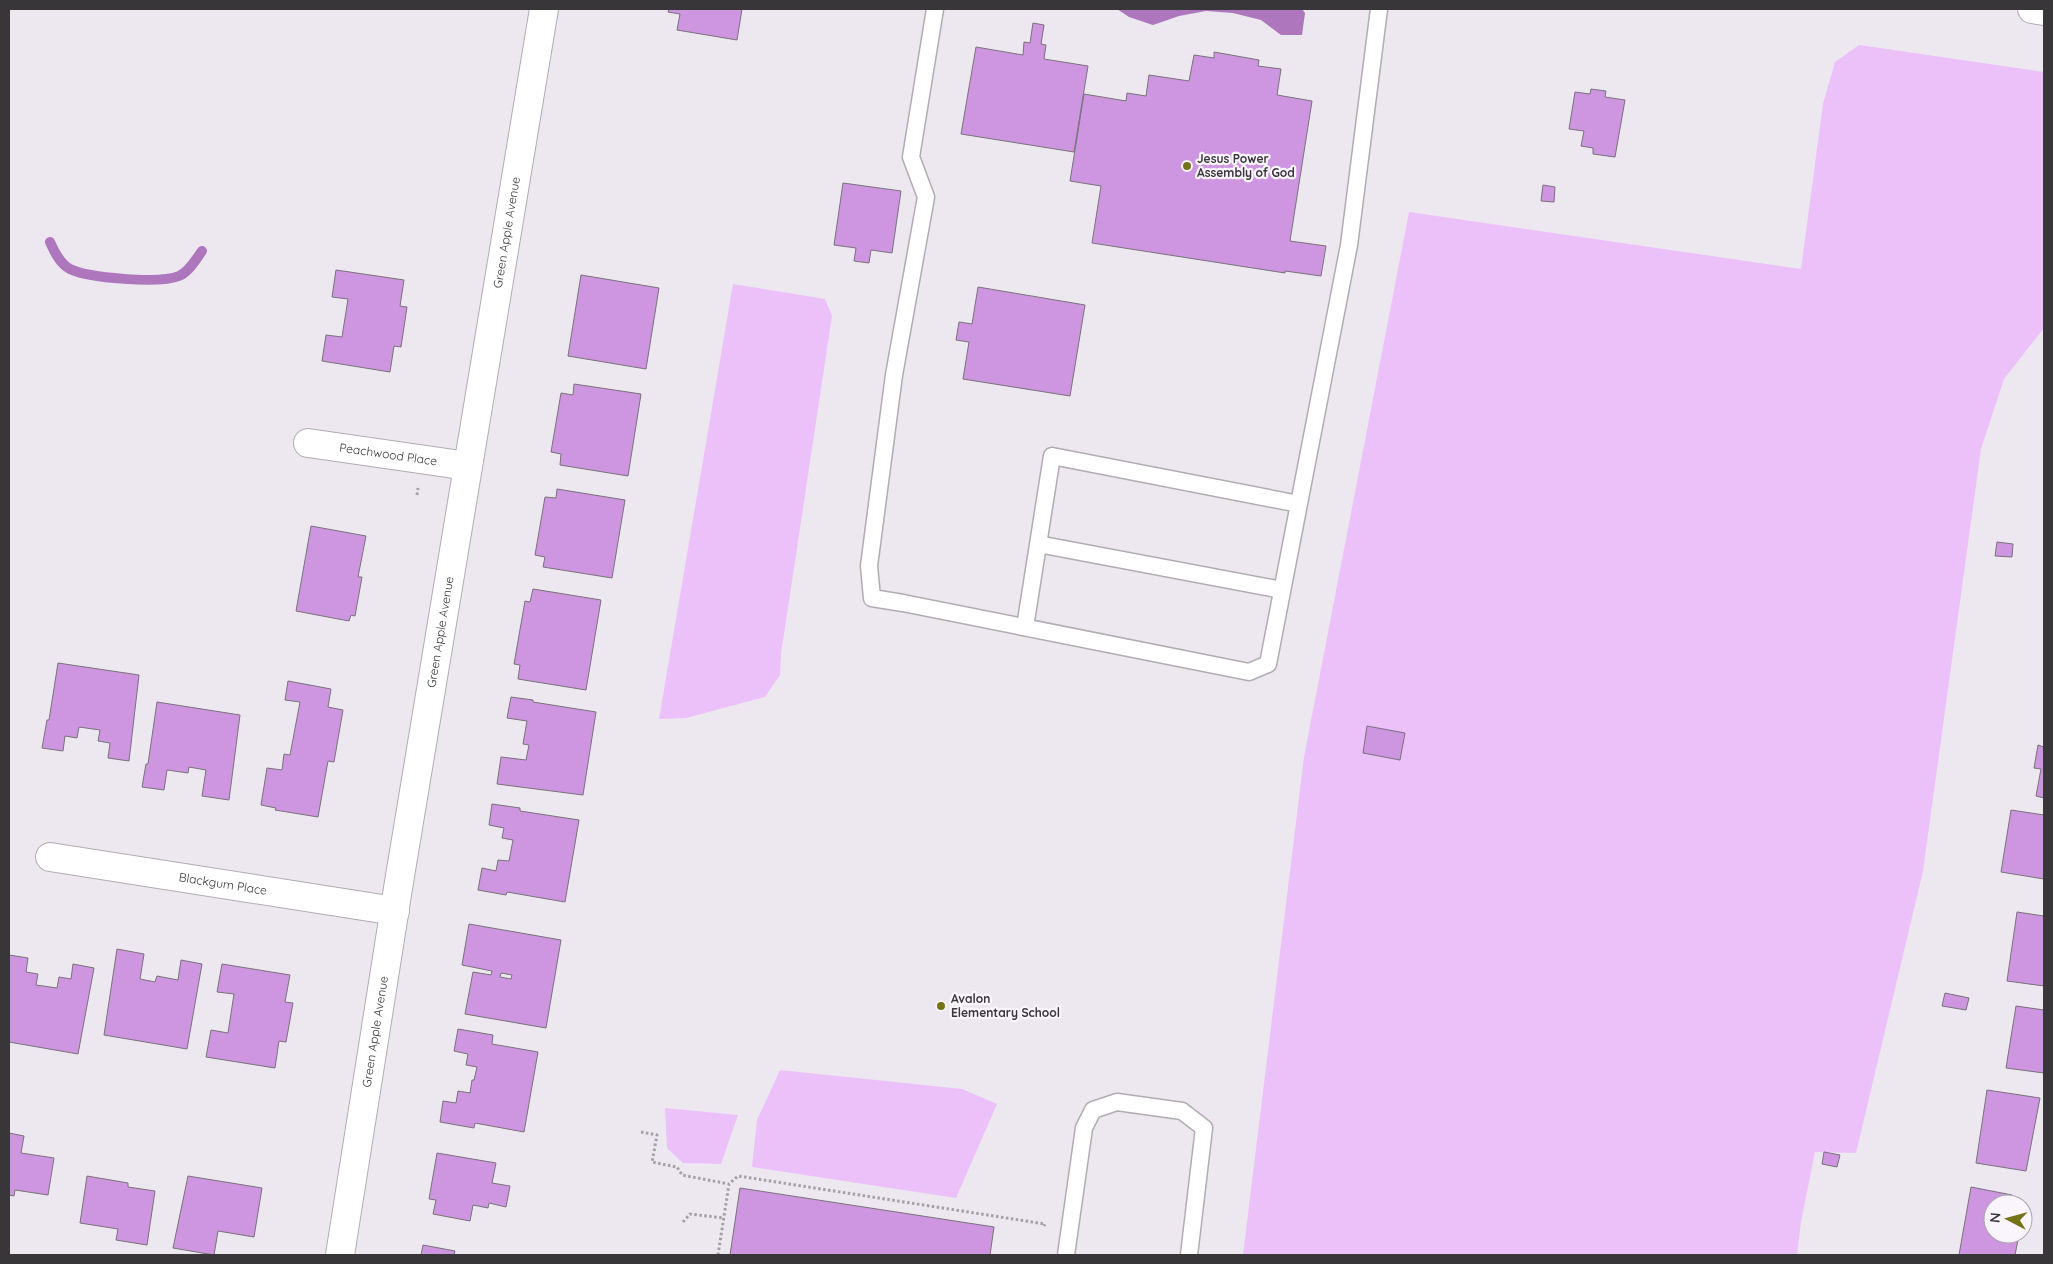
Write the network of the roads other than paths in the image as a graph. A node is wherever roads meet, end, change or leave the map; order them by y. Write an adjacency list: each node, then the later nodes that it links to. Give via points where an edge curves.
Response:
1 (544, 9): 7 (street, Green Apple Avenue)
2 (935, 9): 11 (lane, via 911,157 926,197 894,375 869,566 872,598)
3 (1379, 9): 8 (lane, via 1349,245)
4 (2032, 9): 5 (street)
5 (2044, 11)
6 (308, 443): 7 (street, Peachwood Place)
7 (468, 466): 13 (street, Green Apple Avenue)
8 (1299, 504): 9 (lane, via 1052,456); 10 (lane)
9 (1038, 544): 10 (lane); 11 (lane)
10 (1282, 590): 11 (lane, via 1268,664 1249,672)
11 (1025, 627)
12 (50, 857): 13 (street, Blackgum Place)
13 (395, 911): 14 (street, Green Apple Avenue)
14 (340, 1255)
15 (1066, 1255): 16 (lane, via 1084,1128 1093,1110 1117,1102 1182,1111 1204,1128)
16 (1189, 1255)

